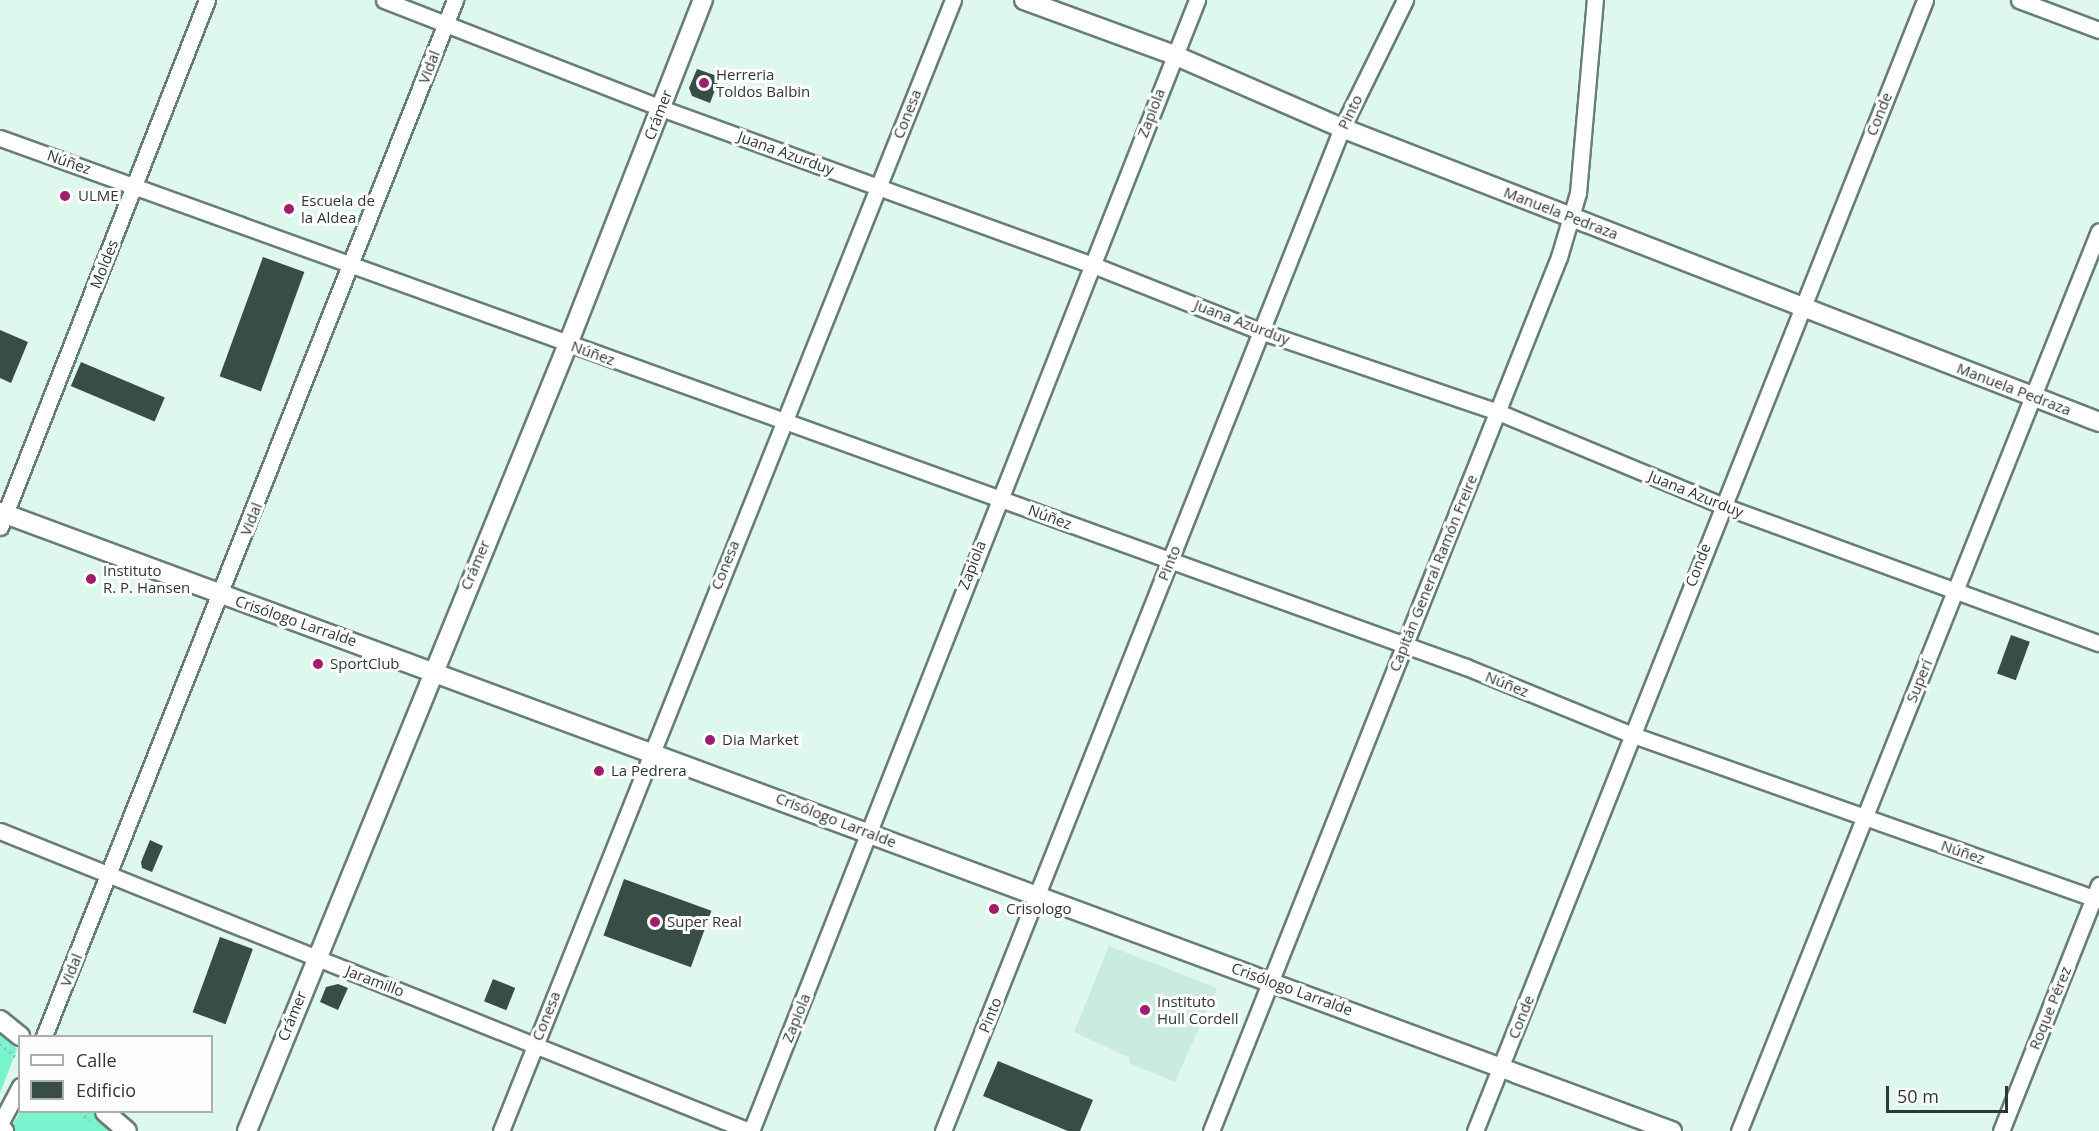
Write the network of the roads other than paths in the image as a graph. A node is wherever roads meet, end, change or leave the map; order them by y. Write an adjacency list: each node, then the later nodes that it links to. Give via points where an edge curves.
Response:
1 (207, 0): 18 (street, Moldes)
2 (384, 0): 12 (street, Juana Azurduy)
3 (454, 0): 12 (street, Vidal)
4 (703, 0): 15 (street, Crámer)
5 (953, 0): 19 (street, Conesa)
6 (1024, 0): 14 (street, Manuela Pedraza)
7 (1197, 0): 14 (street, Zapiola)
8 (1405, 0): 16 (street, Pinto)
9 (1595, 0): 20 (street, Capitán General Ramón Freire, via 1578,194)
10 (1925, 0): 24 (street, Conde)
11 (2019, 0): 13 (street)
12 (446, 23): 15 (street, Juana Azurduy); 23 (street, Vidal)
13 (2099, 30)
14 (1174, 56): 16 (street, Manuela Pedraza); 22 (street, Zapiola)
15 (661, 108): 19 (street, Juana Azurduy); 26 (street, Crámer)
16 (1342, 128): 20 (street, Manuela Pedraza); 25 (street, Pinto)
17 (0, 138): 18 (street, Núñez)
18 (135, 186): 23 (street, Núñez); 33 (street, Moldes)
19 (878, 186): 22 (street, Juana Azurduy); 29 (street, Conesa)
20 (1570, 216): 24 (street, Manuela Pedraza); 28 (street, Capitán General Ramón Freire, via 1559,257)
21 (2099, 231): 27 (street, Superí)
22 (1094, 265): 25 (street, Juana Azurduy); 31 (street, Zapiola)
23 (352, 266): 26 (street, Núñez); 36 (street, Vidal)
24 (1801, 306): 27 (street, Manuela Pedraza); 32 (street, Conde)
25 (1260, 331): 28 (street, Juana Azurduy); 34 (street, Pinto)
26 (568, 344): 29 (street, Núñez); 39 (street, Crámer)
27 (2033, 397): 30 (street, Manuela Pedraza); 35 (street, Superí)
28 (1498, 412): 32 (street, Juana Azurduy); 38 (street, Capitán General Ramón Freire)
29 (782, 422): 31 (street, Núñez); 41 (street, Conesa)
30 (2099, 422)
31 (998, 498): 34 (street, Núñez); 44 (street, Zapiola)
32 (1721, 505): 35 (street, Juana Azurduy); 40 (street, Conde)
33 (2, 517): 36 (street, Crisólogo Larralde)
34 (1170, 561): 38 (street, Núñez); 47 (street, Pinto, via 1059,833)
35 (1954, 592): 37 (street, Juana Azurduy); 42 (street, Superí)
36 (221, 594): 39 (street, Crisólogo Larralde); 45 (street, Vidal)
37 (2099, 643)
38 (1403, 645): 40 (street, Núñez); 49 (street, Capitán General Ramón Freire)
39 (432, 669): 41 (street, Crisólogo Larralde); 48 (street, Crámer)
40 (1633, 735): 42 (street, Núñez); 54 (street, Conde)
41 (651, 751): 44 (street, Crisólogo Larralde); 53 (street, Conesa)
42 (1864, 817): 46 (street, Núñez); 67 (street, Superí)
43 (0, 831): 45 (street, Jaramillo)
44 (870, 832): 47 (street, Crisólogo Larralde); 62 (street, Zapiola)
45 (108, 876): 48 (street, Jaramillo); 52 (street, Vidal)
46 (2097, 894): 68 (street, Roque Pérez)
47 (1038, 895): 49 (street, Crisólogo Larralde); 63 (street, Pinto)
48 (315, 958): 53 (street, Jaramillo); 60 (street, Crámer)
49 (1271, 981): 54 (street, Crisólogo Larralde); 64 (street, Capitán General Ramón Freire)
50 (0, 1020): 51 (street)
51 (19, 1035)
52 (44, 1035)
53 (535, 1043): 61 (street, Conesa); 62 (street, Jaramillo)
54 (1501, 1066): 65 (street, Conde); 66 (street, Crisólogo Larralde)
55 (18, 1090): 57 (street)
56 (106, 1113): 59 (street)
57 (0, 1126): 58 (street)
58 (4, 1131)
59 (127, 1131)
60 (247, 1131)
61 (501, 1131)
62 (750, 1131)
63 (943, 1131)
64 (1211, 1131)
65 (1475, 1131)
66 (1672, 1131)
67 (1739, 1131)
68 (2001, 1131)

